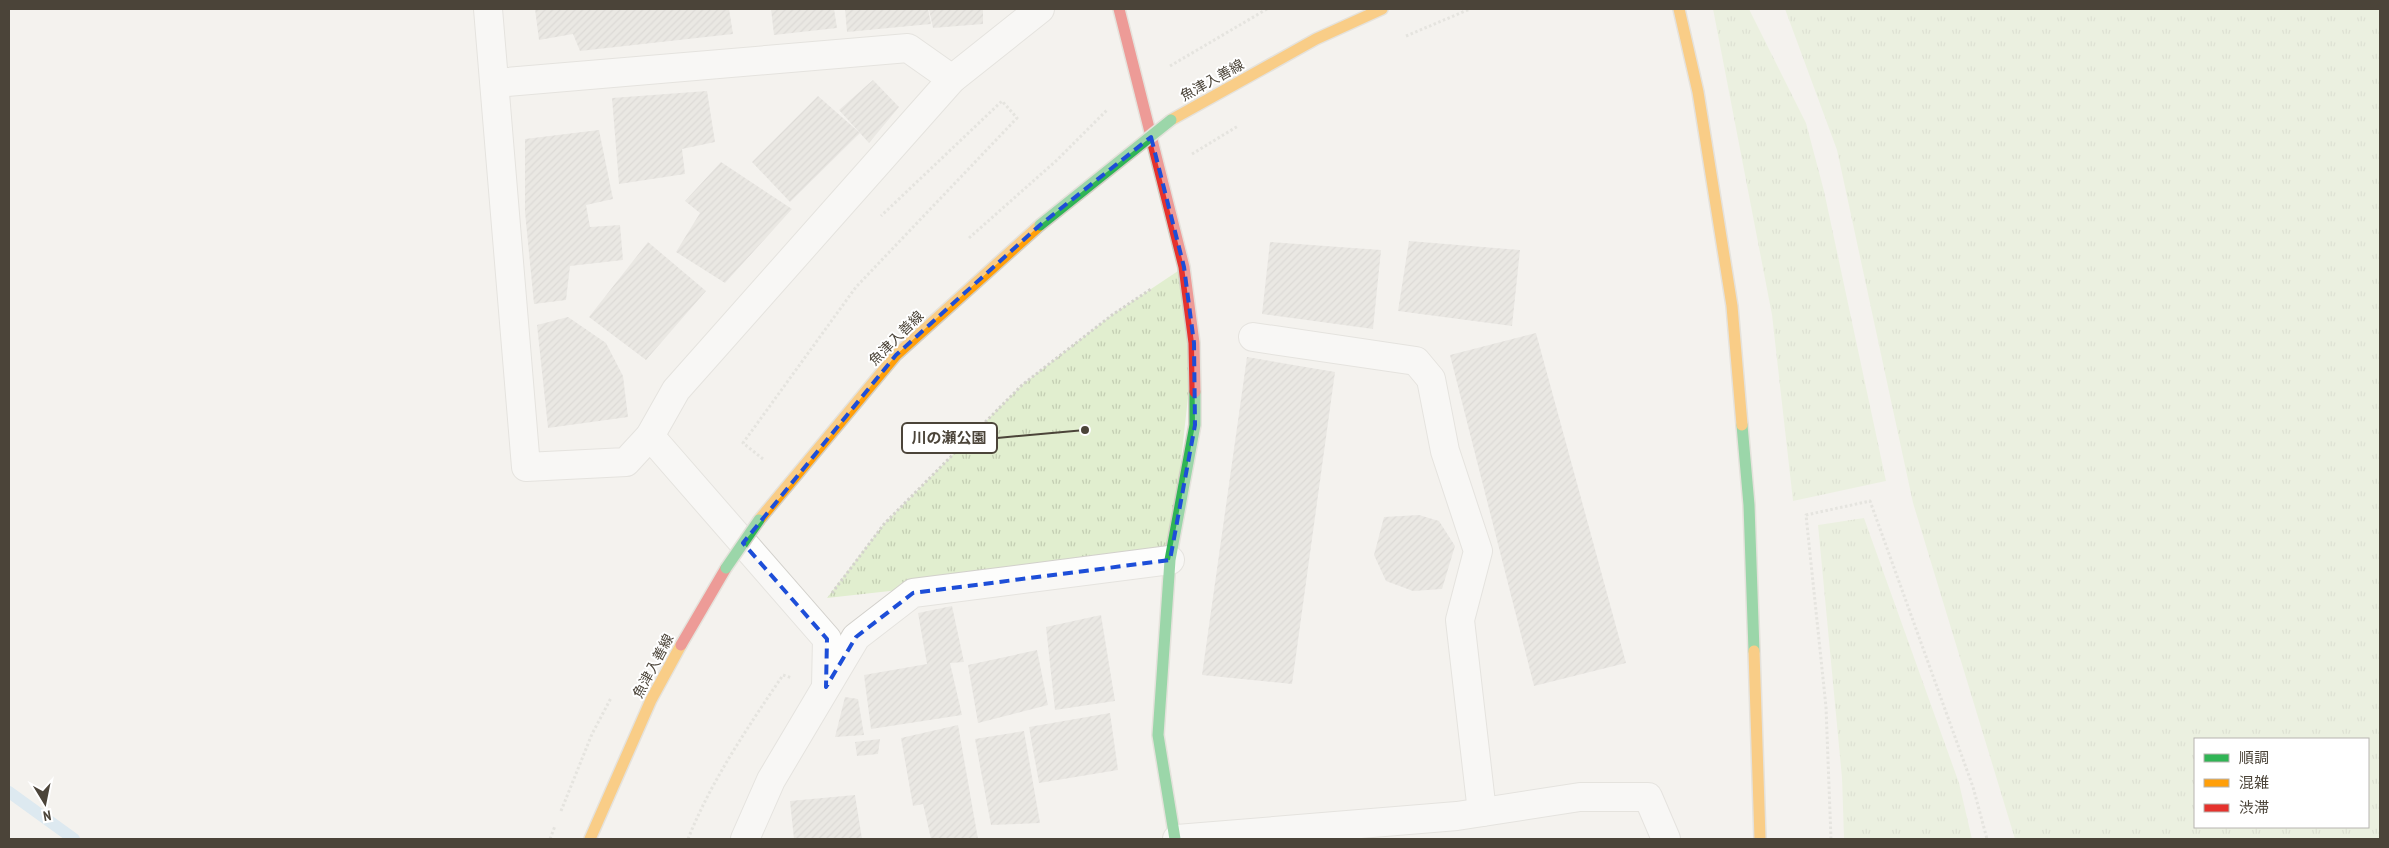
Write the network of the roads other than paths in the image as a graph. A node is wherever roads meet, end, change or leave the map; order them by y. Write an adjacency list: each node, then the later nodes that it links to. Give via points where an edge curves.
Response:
1 (488, 9): 7 (street)
2 (1040, 9): 6 (street)
3 (1119, 9): 10 (street, via 1184,267 1194,343 1194,425)
4 (1382, 9): 13 (street, 魚津入善線, bridge, via 1316,39 1172,120 1040,225 896,355 759,520 726,568 651,700)
5 (1679, 9): 17 (street, via 1698,92 1732,306 1749,505)
6 (952, 79): 7 (street, via 908,48); 9 (street, via 676,390)
7 (495, 83): 9 (street, via 526,466 626,462)
8 (1253, 337): 12 (street, via 1416,361 1431,379 1445,451 1478,551 1460,620)
9 (650, 436): 11 (street, via 827,639)
10 (1170, 560): 11 (street, via 913,594 856,637); 15 (street, via 1158,734)
11 (826, 687): 14 (street, via 771,780)
12 (1466, 822): 15 (street); 16 (street, via 1580,797 1648,797)
13 (590, 839)
14 (745, 839)
15 (1176, 839)
16 (1666, 839)
17 (1760, 839)

